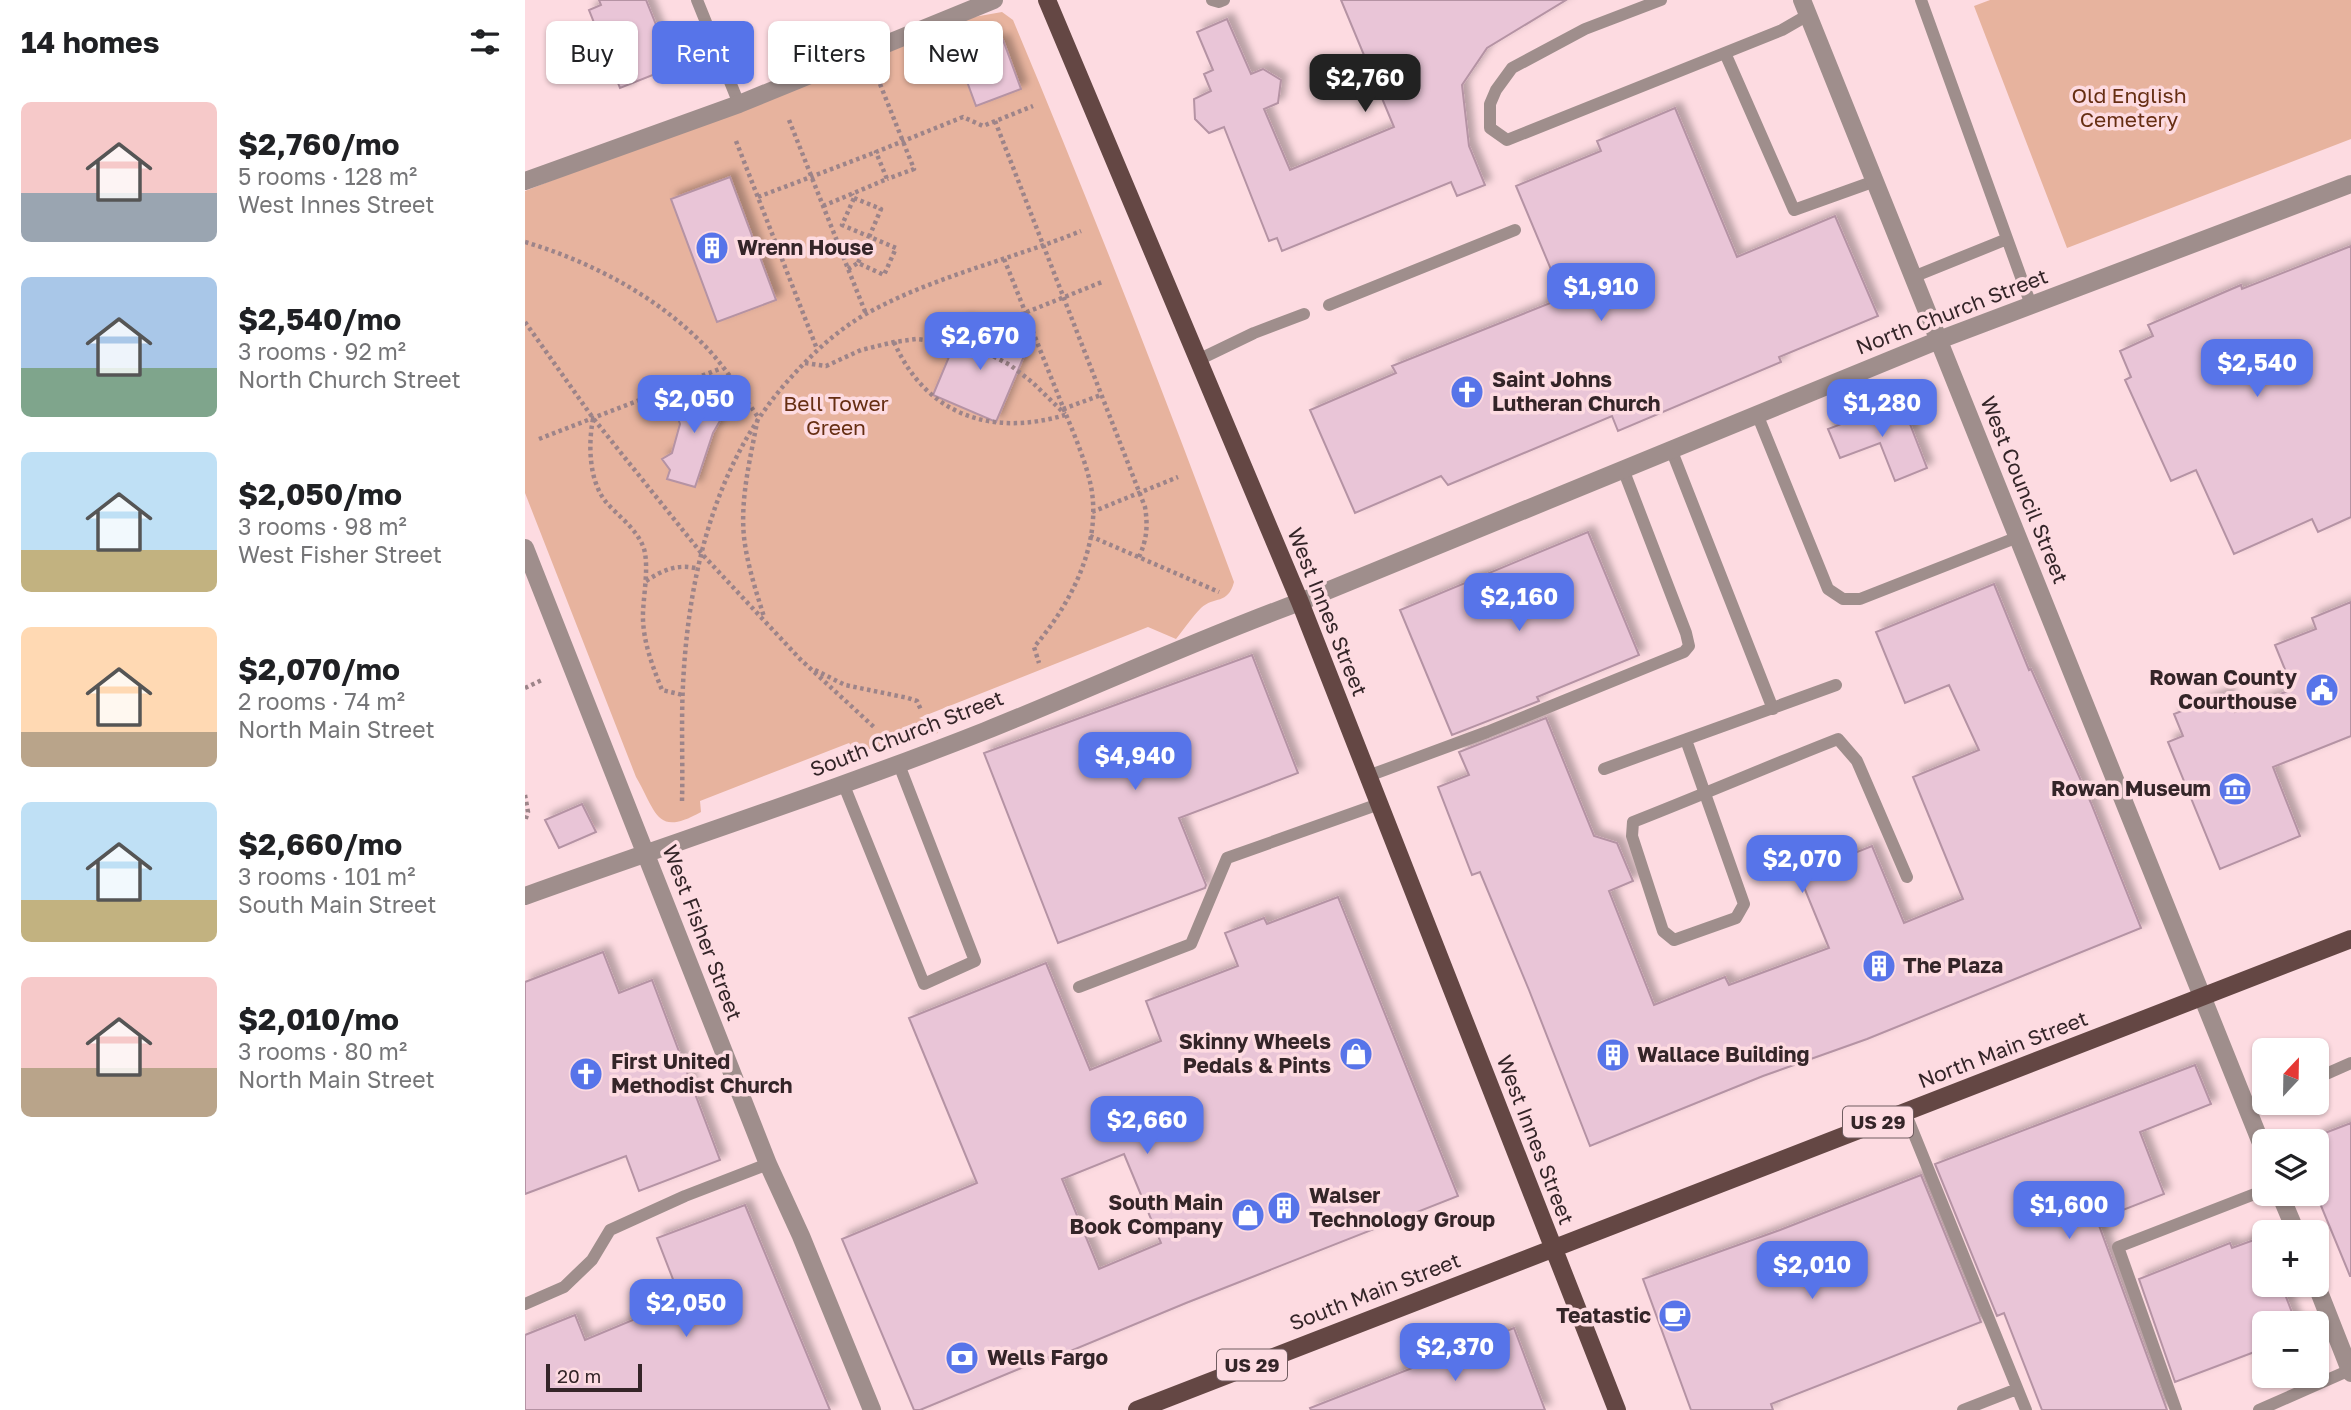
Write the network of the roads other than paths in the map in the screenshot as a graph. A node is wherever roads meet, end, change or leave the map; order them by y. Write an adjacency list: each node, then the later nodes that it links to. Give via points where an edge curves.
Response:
1 (697, 0): 10 (lane)
2 (994, 0): 10 (street)
3 (1047, 0): 21 (main road, West Innes Street)
4 (1212, 0): 5 (lane)
5 (1224, 0)
6 (1661, 0): 9 (lane, via 1585,29 1513,68 1490,104 1490,128 1507,140)
7 (1921, 0): 15 (lane)
8 (1805, 8): 9 (lane, via 1782,30); 12 (street, West Council Street)
9 (1725, 53): 12 (lane, via 1794,210)
10 (739, 104): 11 (street)
11 (525, 181)
12 (1875, 181): 16 (street, West Council Street)
13 (2351, 184): 18 (street, North Church Street)
14 (1515, 230): 17 (lane)
15 (2007, 239): 16 (lane); 18 (lane)
16 (1913, 277): 20 (street, West Council Street)
17 (1329, 304)
18 (2031, 305): 20 (street, North Church Street)
19 (1304, 314): 21 (lane)
20 (1939, 340): 22 (street, North Church Street); 25 (street, West Council Street)
21 (1198, 360): 27 (main road, West Innes Street)
22 (1757, 414): 23 (street, North Church Street); 25 (lane, via 1828,589 1843,599 1860,599)
23 (1671, 449): 24 (street, North Church Street); 29 (lane)
24 (1623, 469): 27 (street, North Church Street); 33 (lane, via 1689,646 1487,733)
25 (2018, 537): 42 (street, West Council Street)
26 (525, 548): 37 (street, West Fisher Street)
27 (1300, 602): 31 (street, South Church Street); 33 (main road, West Innes Street)
28 (1836, 685): 29 (lane)
29 (1773, 709): 30 (lane)
30 (1686, 740): 32 (lane); 35 (lane)
31 (898, 762): 34 (street, South Church Street); 34 (lane, via 975,961 924,984)
32 (1604, 769)
33 (1368, 776): 36 (main road, West Innes Street)
34 (842, 783): 37 (street, South Church Street)
35 (1705, 794): 35 (lane, via 1744,904 1736,918 1674,940 1663,931 1632,836 1633,822); 38 (lane, via 1838,739 1857,761)
36 (1379, 804): 41 (lane, via 1227,858 1191,944); 51 (main road, West Innes Street)
37 (646, 852): 39 (street, South Church Street); 49 (street, West Fisher Street)
38 (1907, 877)
39 (525, 896)
40 (2351, 939): 42 (main road, North Main Street / US 29)
41 (1079, 986)
42 (2204, 998): 46 (street, West Council Street); 47 (main road, North Main Street / US 29)
43 (2351, 1063): 44 (lane)
44 (2329, 1073)
45 (2252, 1109): 46 (lane)
46 (2248, 1111): 48 (street, West Council Street)
47 (1905, 1112): 51 (main road, North Main Street / US 29); 55 (lane)
48 (2255, 1129)
49 (768, 1164): 53 (lane, via 610,1230 592,1260 564,1287); 56 (street, West Fisher Street)
50 (2252, 1195): 61 (lane, via 2118,1247)
51 (1553, 1247): 57 (main road, South Main Street / US 29); 58 (main road, West Innes Street)
52 (2321, 1297): 54 (street)
53 (525, 1304)
54 (2350, 1371): 62 (lane)
55 (2017, 1389): 59 (lane); 60 (lane)
56 (872, 1410)
57 (1137, 1410)
58 (1617, 1410)
59 (1963, 1410)
60 (2025, 1410)
61 (2176, 1410)
62 (2259, 1410)

